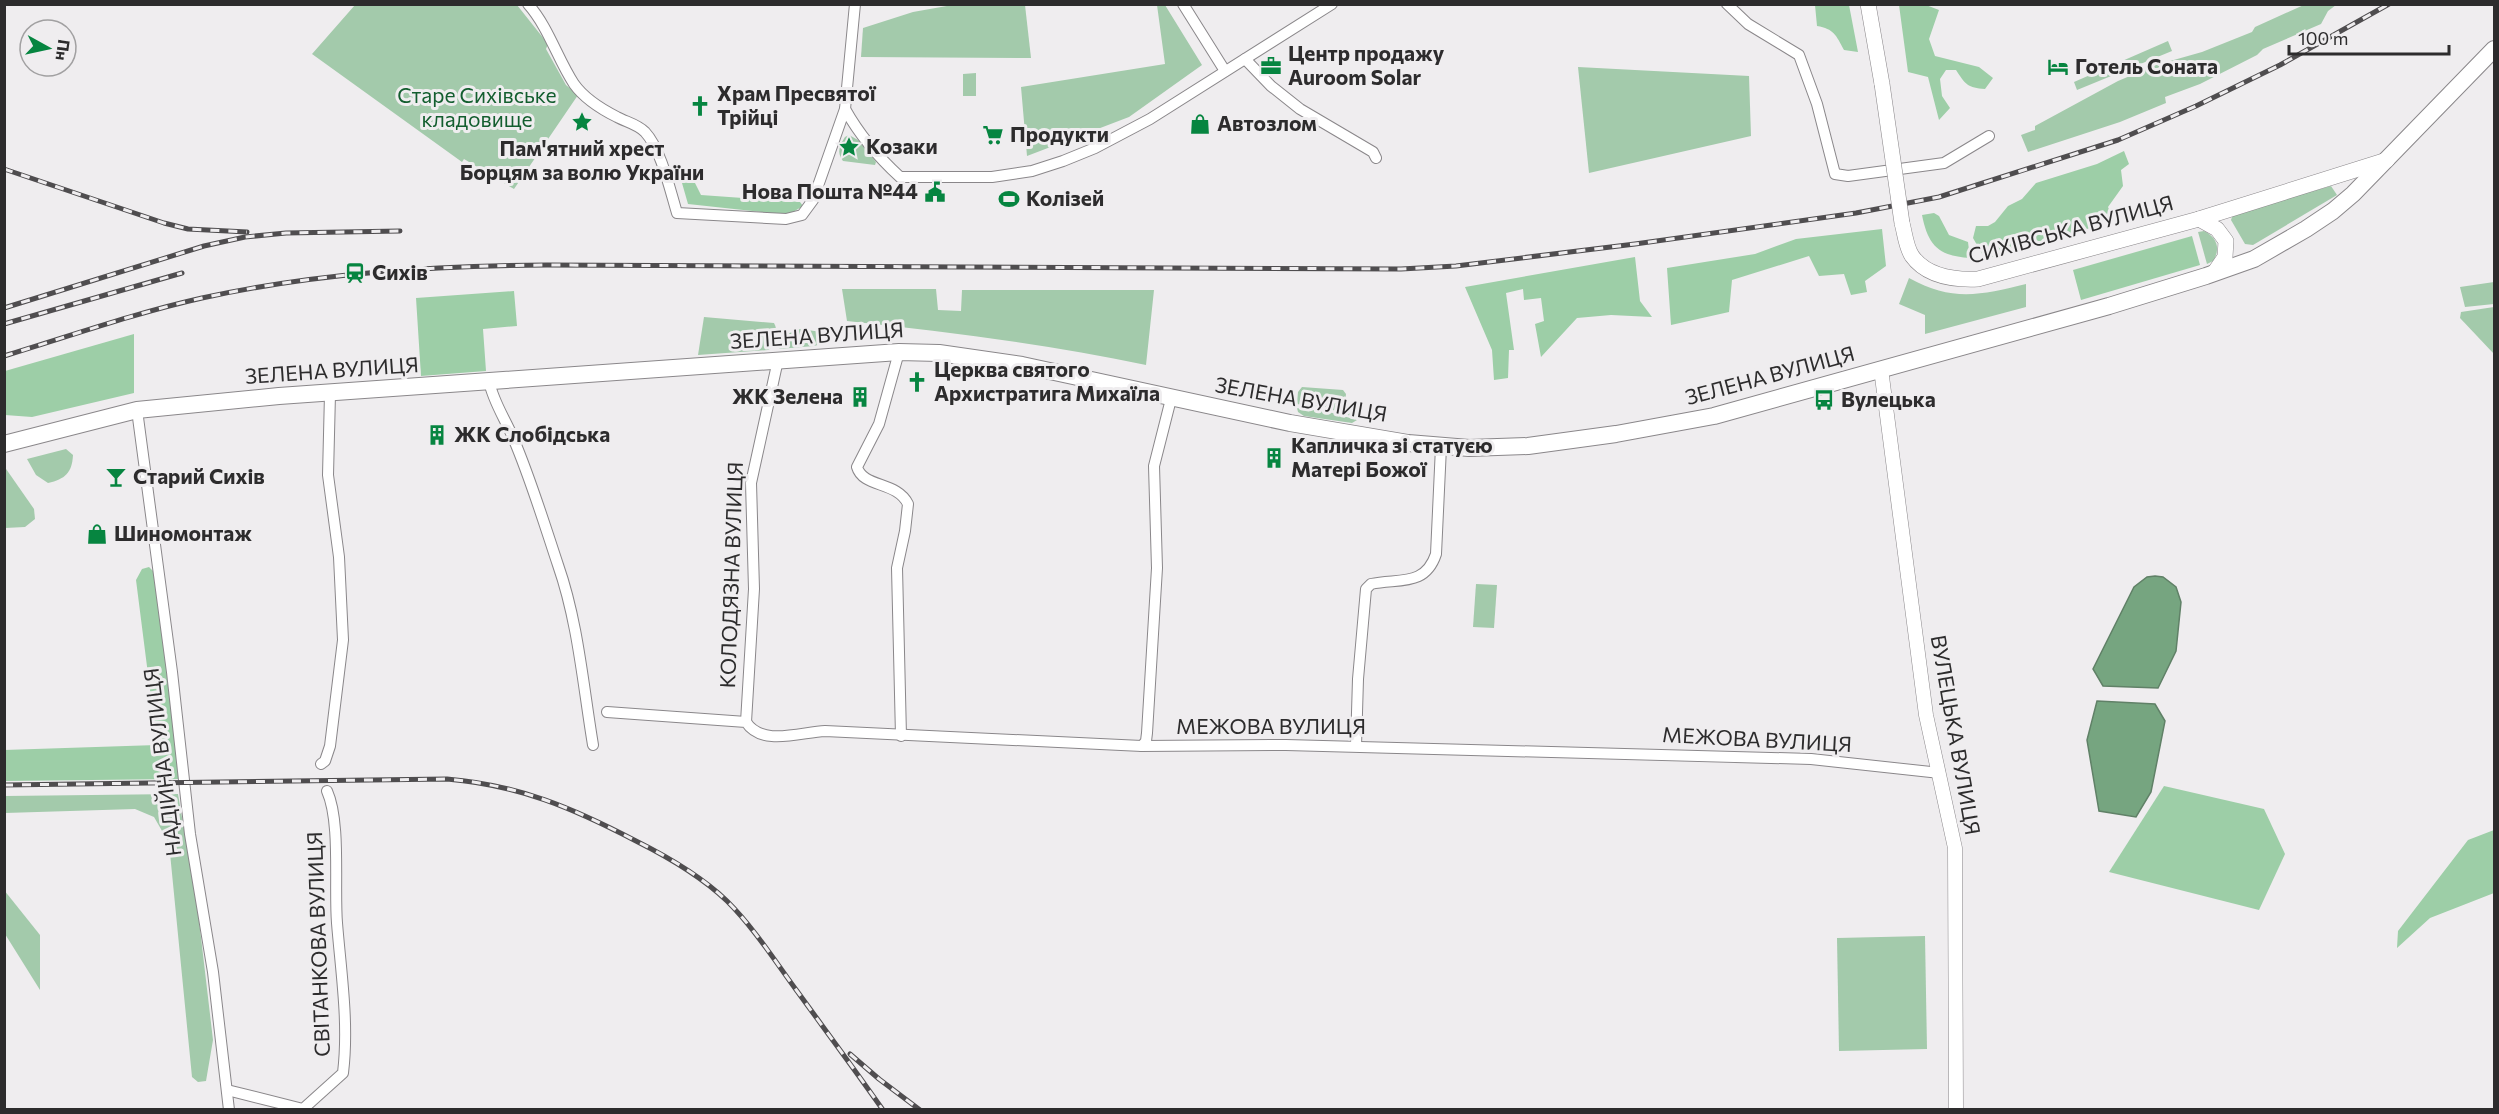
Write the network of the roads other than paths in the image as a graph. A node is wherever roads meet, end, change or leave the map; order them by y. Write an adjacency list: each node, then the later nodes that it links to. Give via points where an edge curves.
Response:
1 (528, 4): 10 (street, via 582,93 648,136 677,213 796,219 809,207)
2 (855, 4): 10 (street)
3 (1183, 4): 9 (street)
4 (1332, 4): 8 (street)
5 (1727, 4): 11 (street, via 1748,24 1799,55 1817,104 1835,174 1848,176 1944,163)
6 (1868, 4): 14 (main road, СИХІВСЬКА ВУЛИЦЯ, bridge, via 1902,223 1912,256 1921,265 1959,280 1978,279)
7 (2494, 49): 13 (main road, ЗЕЛЕНА ВУЛИЦЯ)
8 (1245, 59): 9 (street); 12 (street, via 1300,109 1373,152)
9 (1225, 71): 10 (street, via 1150,119 1095,148 1032,171 992,177 900,177 861,136)
10 (845, 109)
11 (1989, 136)
12 (1376, 158)
13 (2386, 160): 14 (main road, СИХІВСЬКА ВУЛИЦЯ); 15 (main road, ЗЕЛЕНА ВУЛИЦЯ, via 2333,212 2262,254)
14 (2199, 219): 15 (main road, via 2217,229 2226,242 2224,258)
15 (2214, 273): 18 (main road, ЗЕЛЕНА ВУЛИЦЯ)
16 (899, 352): 17 (main road, ЗЕЛЕНА ВУЛИЦЯ); 21 (main road, ЗЕЛЕНА ВУЛИЦЯ, via 996,360); 27 (street, via 879,424 857,468 862,477 899,492 908,504 897,568)
17 (778, 360): 19 (main road, ЗЕЛЕНА ВУЛИЦЯ); 26 (street, КОЛОДЯЗНА ВУЛИЦЯ, via 750,483 754,589)
18 (1881, 369): 24 (main road, ЗЕЛЕНА ВУЛИЦЯ, via 1714,416 1656,427 1528,446); 32 (street, ВУЛЕЦЬКА ВУЛИЦЯ, via 1926,715)
19 (489, 381): 20 (main road, ЗЕЛЕНА ВУЛИЦЯ); 28 (street, via 560,569)
20 (330, 393): 22 (main road, ЗЕЛЕНА ВУЛИЦЯ); 31 (street, via 328,475 339,557 343,640 330,746)
21 (1171, 399): 24 (main road, ЗЕЛЕНА ВУЛИЦЯ); 29 (street, via 1154,466 1157,568 1147,733)
22 (137, 410): 23 (main road, ЗЕЛЕНА ВУЛИЦЯ); 34 (street, НАДІЙНА ВУЛИЦЯ, via 190,834 213,972)
23 (6, 442)
24 (1442, 447): 30 (street, via 1433,564 1418,577 1371,584 1366,589)
25 (607, 712): 26 (street, МЕЖОВА ВУЛИЦЯ)
26 (746, 722): 27 (street, МЕЖОВА ВУЛИЦЯ, via 767,735 798,736 825,731)
27 (901, 736): 29 (street, МЕЖОВА ВУЛИЦЯ)
28 (593, 745)
29 (1142, 746): 30 (street, МЕЖОВА ВУЛИЦЯ)
30 (1356, 747): 32 (street, МЕЖОВА ВУЛИЦЯ, via 1811,759)
31 (321, 764)
32 (1940, 773): 36 (street, ВУЛЕЦЬКА ВУЛИЦЯ, via 1954,848)
33 (327, 791): 34 (street, СВІТАНКОВА ВУЛИЦЯ, via 333,811 346,1032 343,1073 303,1109)
34 (227, 1090): 35 (street, НАДІЙНА ВУЛИЦЯ)
35 (229, 1110)
36 (1956, 1110)

